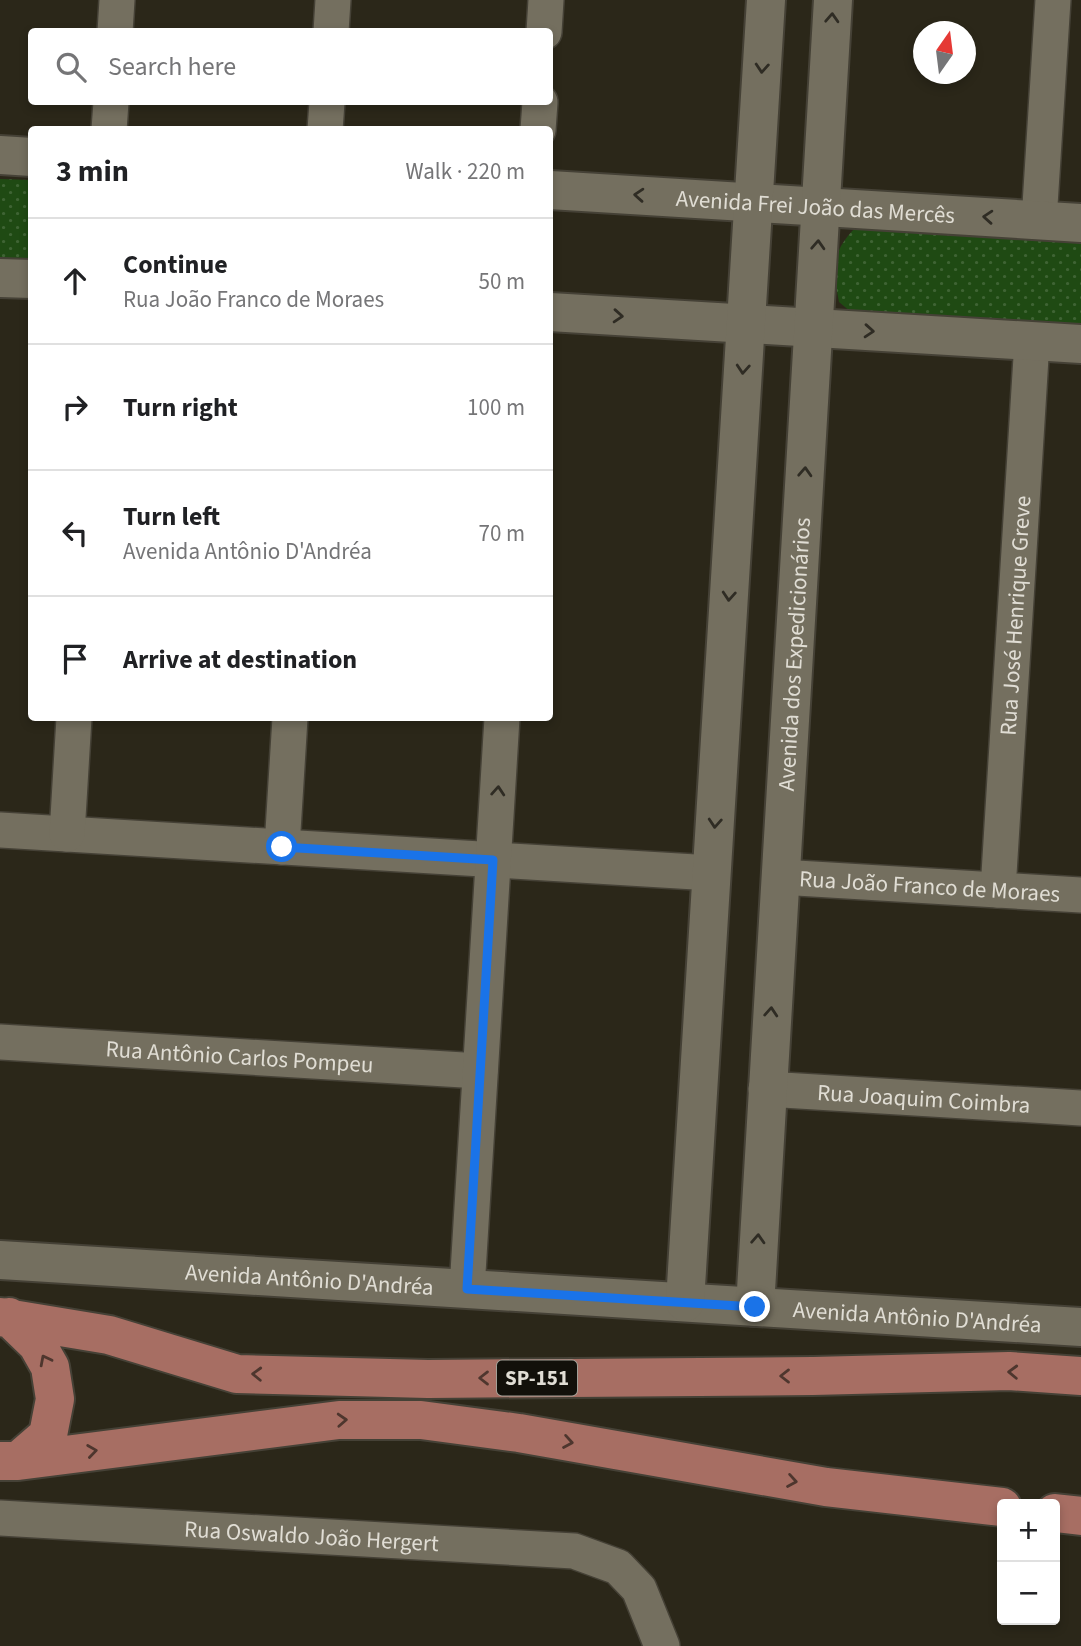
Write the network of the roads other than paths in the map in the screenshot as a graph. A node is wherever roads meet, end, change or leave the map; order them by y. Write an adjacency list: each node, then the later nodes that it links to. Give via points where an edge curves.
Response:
1 (117, 0): 7 (street)
2 (333, 0): 8 (street)
3 (546, 0): 9 (street)
4 (766, 0): 19 (street, one-way to 19)
5 (833, 0): 20 (street, Avenida dos Expedicionários, one-way to 5)
6 (1053, 0): 21 (street)
7 (115, 28)
8 (331, 28)
9 (544, 28)
10 (111, 105): 13 (street)
11 (327, 105): 14 (street)
12 (540, 105): 15 (street)
13 (109, 126)
14 (325, 126)
15 (538, 126)
16 (0, 155): 17 (street)
17 (28, 157)
18 (553, 190): 19 (street, Avenida Frei João das Mercês, one-way to 18)
19 (754, 202): 20 (street, Avenida Frei João das Mercês); 26 (street)
20 (820, 206): 21 (street, Avenida Frei João das Mercês, one-way to 20); 27 (street, Avenida dos Expedicionários, one-way to 20)
21 (1040, 220): 22 (street, Avenida Frei João das Mercês)
22 (1081, 223)
23 (0, 278): 24 (street)
24 (28, 279)
25 (553, 312): 26 (street, one-way to 26)
26 (746, 324): 27 (street); 37 (street, one-way to 37)
27 (813, 328): 28 (street, one-way to 28); 38 (street, Avenida dos Expedicionários, one-way to 27)
28 (1032, 341): 29 (street); 39 (street, Rua José Henrique Greve)
29 (1081, 344)
30 (74, 721): 34 (street)
31 (290, 721): 35 (street)
32 (502, 721): 36 (street, one-way to 32)
33 (0, 830): 34 (street)
34 (67, 834): 35 (street)
35 (282, 847): 36 (street)
36 (493, 860): 37 (street); 42 (street)
37 (712, 873): 47 (street)
38 (780, 877): 39 (street, Rua João Franco de Moraes); 43 (street, Avenida dos Expedicionários, one-way to 38)
39 (998, 890): 40 (street, Rua João Franco de Moraes)
40 (1081, 895)
41 (0, 1042): 42 (street, Rua Antônio Carlos Pompeu)
42 (480, 1071): 46 (street)
43 (766, 1089): 44 (street, Rua Joaquim Coimbra); 48 (street, Avenida dos Expedicionários, one-way to 43)
44 (1081, 1108)
45 (0, 1260): 46 (street, Avenida Antônio D'Andréa)
46 (467, 1289): 47 (street, Avenida Antônio D'Andréa)
47 (685, 1302): 48 (street, Avenida Antônio D'Andréa)
48 (755, 1307): 50 (street, Avenida Antônio D'Andréa)
49 (4, 1317): 51 (main road, SP-151, one-way to 49, via 1009,1371 428,1379 237,1374 109,1335); 52 (main road, one-way to 49, via 48,1435 55,1399 50,1367 37,1344)
50 (1081, 1327)
51 (1081, 1376)
52 (9, 1461): 53 (main road, one-way to 53, via 339,1420 421,1420 826,1487)
53 (997, 1506)
54 (1060, 1514): 55 (main road)
55 (1081, 1516)
56 (0, 1518): 57 (street, Rua Oswaldo João Hergert, via 574,1551 618,1567 639,1589)
57 (662, 1646)

